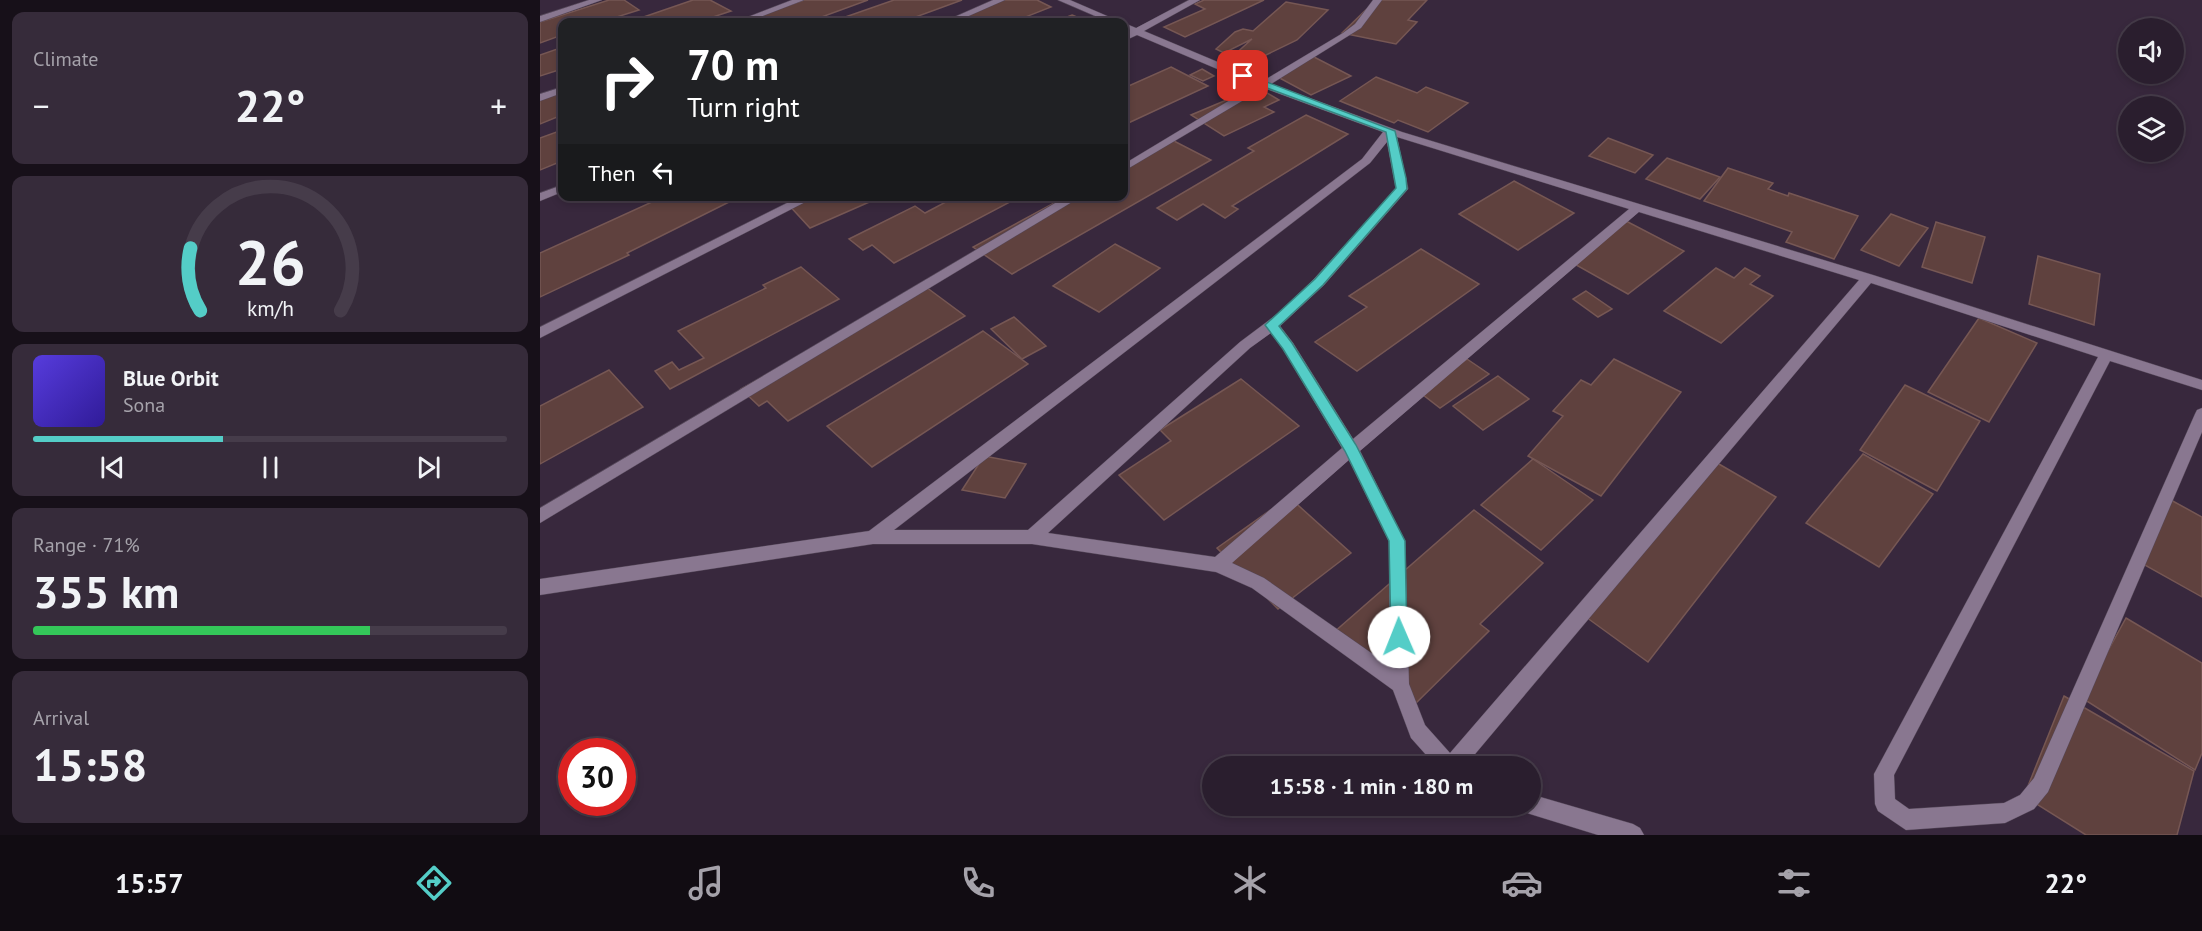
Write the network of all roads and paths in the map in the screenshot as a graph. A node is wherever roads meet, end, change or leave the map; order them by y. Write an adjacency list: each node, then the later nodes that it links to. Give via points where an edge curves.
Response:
1 (597, 0): 10 (street)
2 (800, 0): 7 (street)
3 (1001, 0): 8 (street)
4 (1062, 0): 9 (street)
5 (1196, 0): 12 (street)
6 (1378, 0): 14 (street, via 1346,35)
7 (751, 18)
8 (958, 18)
9 (1106, 18)
10 (540, 19)
11 (1128, 28): 12 (street)
12 (1137, 31): 13 (street); 14 (street)
13 (1128, 36)
14 (1264, 84): 17 (street); 18 (street)
15 (558, 91): 16 (street)
16 (540, 98)
17 (1390, 131): 23 (street); 25 (street, via 1401,189 1319,282); 32 (street, via 1366,161)
18 (1128, 166)
19 (558, 190): 20 (street)
20 (540, 197)
21 (801, 201): 26 (street)
22 (1068, 201): 31 (street)
23 (1638, 207): 24 (street); 30 (street)
24 (1868, 278): 27 (street); 38 (street)
25 (1272, 325): 30 (street); 33 (street)
26 (540, 333)
27 (2106, 354): 28 (street); 29 (street, via 1884,774 1885,804 1906,819 2005,813 2027,802 2042,785)
28 (2202, 385)
29 (2202, 414)
30 (1351, 448): 34 (street); 36 (street, via 1397,541)
31 (540, 516)
32 (873, 537): 33 (street); 35 (street)
33 (1032, 537): 34 (street)
34 (1218, 565): 36 (street, via 1258,583)
35 (540, 587)
36 (1400, 684): 37 (street, via 1419,731)
37 (1441, 756)
38 (1459, 756)
39 (1541, 807): 40 (street)
40 (1633, 835)

